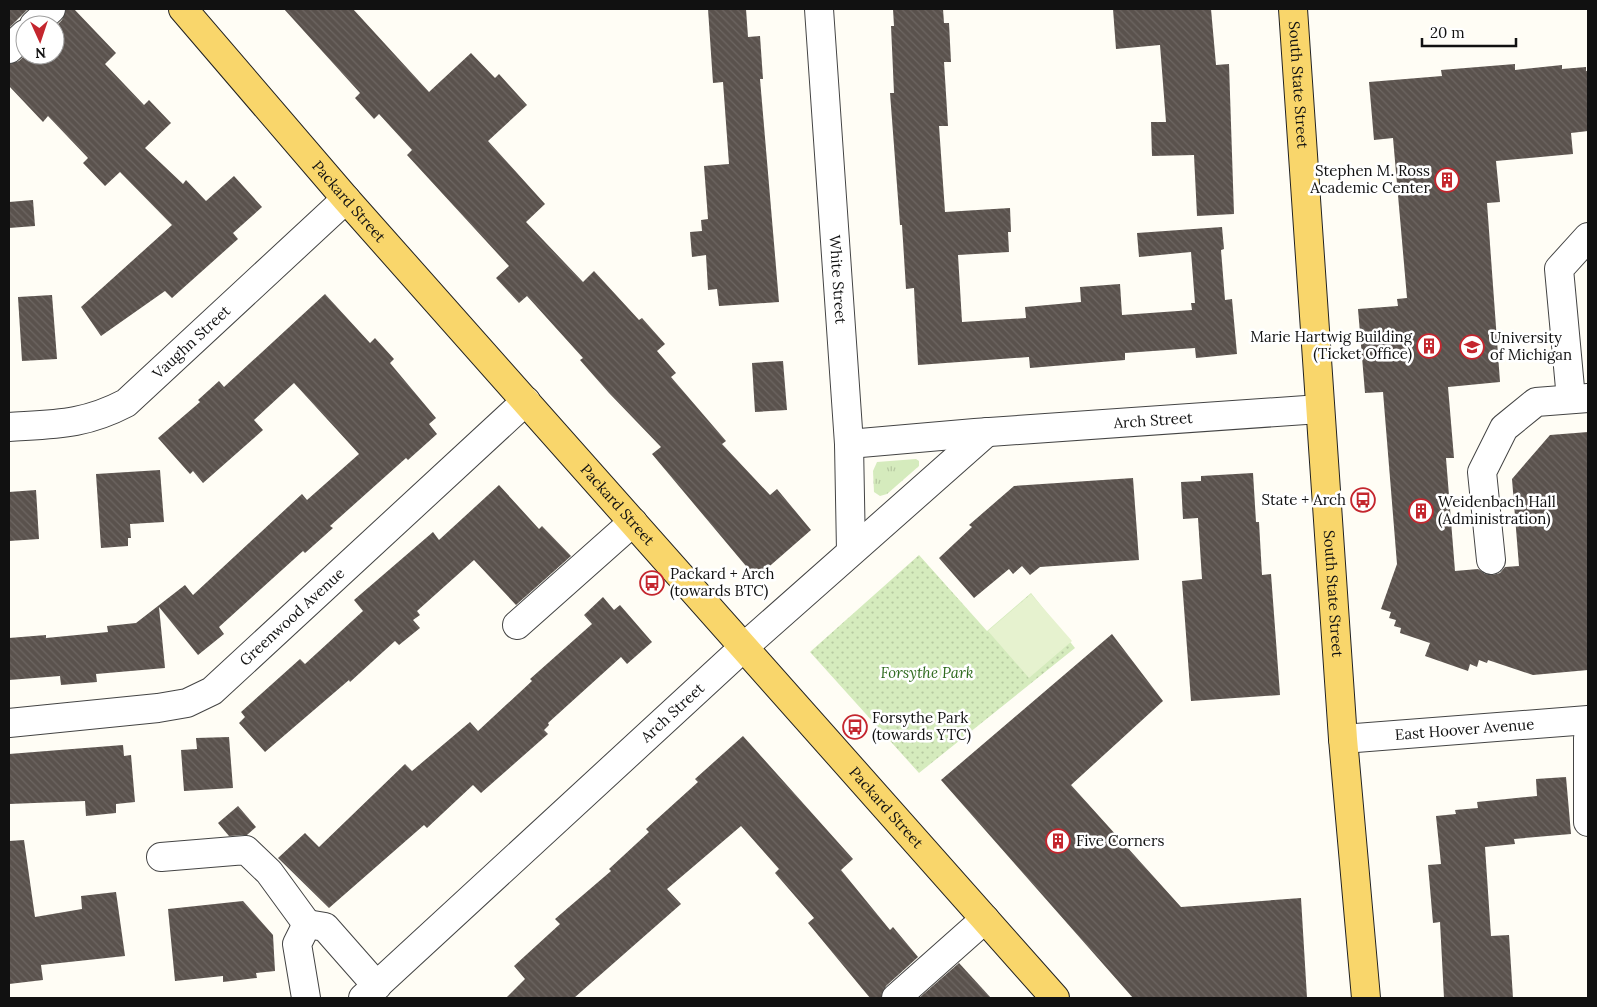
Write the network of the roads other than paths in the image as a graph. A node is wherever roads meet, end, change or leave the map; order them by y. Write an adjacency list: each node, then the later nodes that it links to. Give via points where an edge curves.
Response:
1 (183, 9): 4 (main road, Packard Street)
2 (819, 9): 11 (street, White Street)
3 (1293, 9): 8 (main road, South State Street)
4 (346, 199): 7 (main road, Packard Street); 9 (street, Vaughn Street, via 126,403 104,415 73,423)
5 (1588, 237): 6 (street, via 1559,269)
6 (1580, 398): 14 (street, via 1536,402 1504,428 1482,472)
7 (526, 402): 12 (main road, Packard Street); 18 (street, Greenwood Avenue, via 212,691 187,704 168,707)
8 (1320, 409): 10 (street, Arch Street); 20 (main road, South State Street)
9 (9, 427)
10 (987, 432): 11 (street, Arch Street); 13 (street, Arch Street)
11 (849, 444): 13 (street, White Street)
12 (633, 522): 15 (street); 16 (main road, Packard Street)
13 (851, 551): 16 (street, Arch Street)
14 (1491, 560)
15 (517, 625)
16 (744, 647): 23 (main road, Packard Street); 25 (street, Arch Street)
17 (1588, 720): 20 (street, East Hoover Avenue)
18 (9, 723)
19 (1588, 738): 21 (street)
20 (1343, 739): 29 (main road, South State Street)
21 (1588, 822)
22 (161, 857): 24 (street, via 246,850 269,872)
23 (986, 919): 26 (main road, Packard Street); 28 (street)
24 (307, 924): 25 (street, via 325,927); 27 (street, via 297,944)
25 (370, 992)
26 (1050, 997)
27 (306, 998)
28 (896, 998)
29 (1366, 998)

